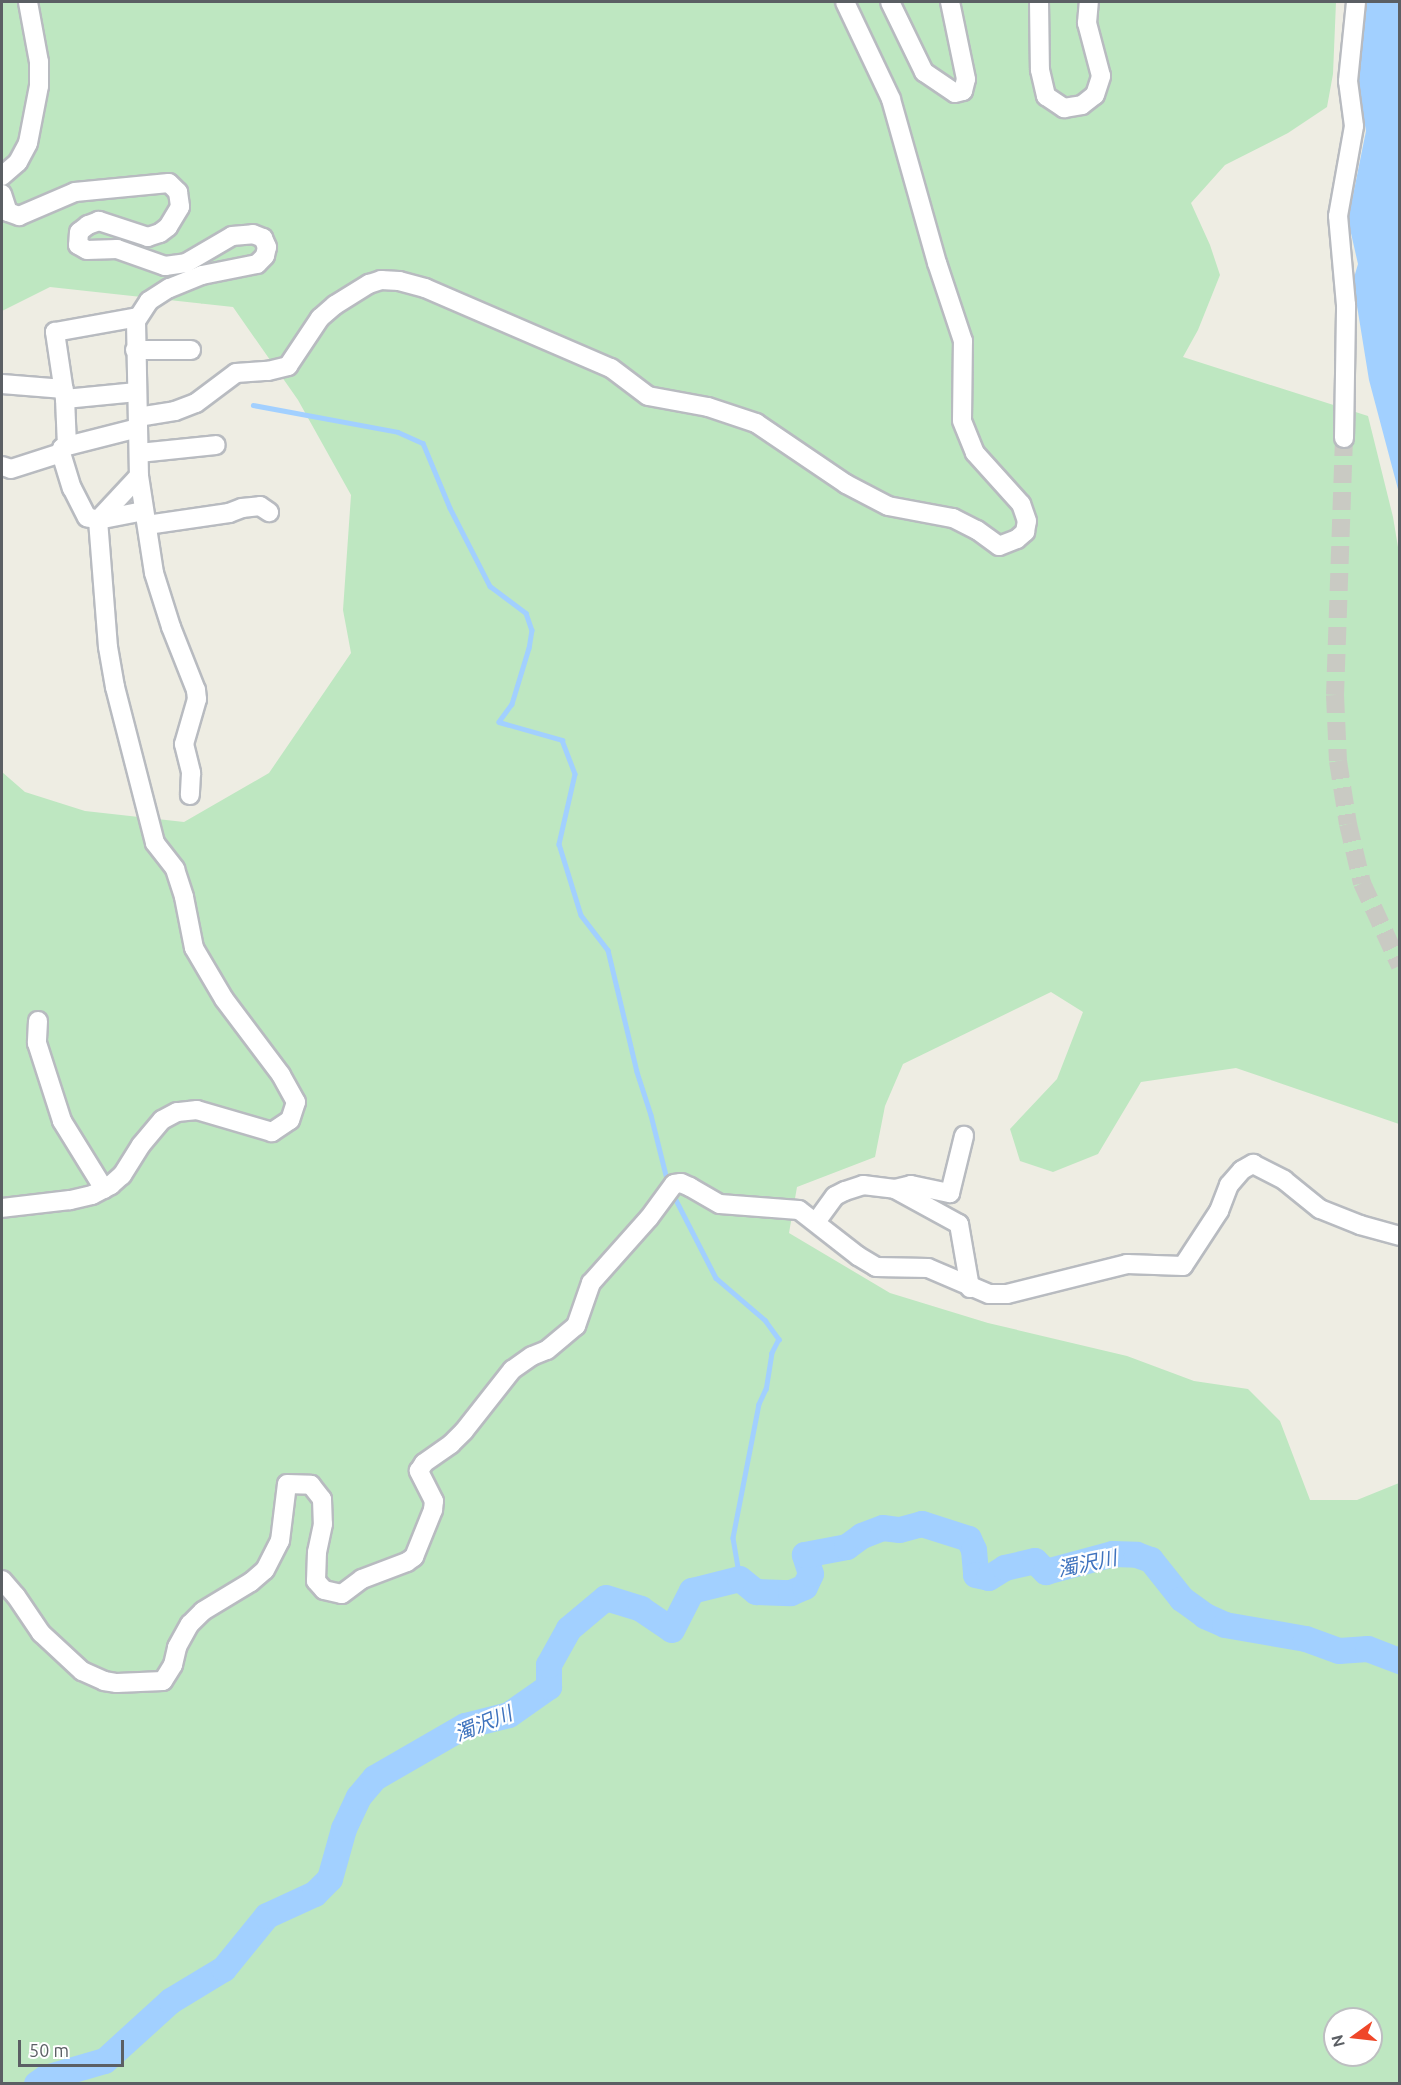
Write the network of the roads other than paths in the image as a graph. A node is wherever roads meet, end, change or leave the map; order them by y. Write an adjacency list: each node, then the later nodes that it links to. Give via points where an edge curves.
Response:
1 (28, 2): 8 (street, via 39,62 39,86 28,143 18,162)
2 (845, 2): 17 (street, via 891,99 963,341 962,420 975,453 1021,504 1027,521 1025,532 1017,539 999,546 953,518 888,506 756,423 708,407 648,396 611,368 425,288 399,281 369,284 335,305 320,318 288,366 236,373 196,403)
3 (890, 2): 4 (street, via 924,72 944,89 960,93 965,70)
4 (950, 2)
5 (1039, 2): 6 (street, via 1040,70 1046,96 1064,108 1082,105 1095,95 1101,76 1087,23)
6 (1089, 2)
7 (1356, 2): 18 (street, via 1348,81 1354,126 1338,216 1346,304)
8 (2, 176)
9 (2, 194): 10 (street)
10 (5, 214): 11 (street, via 19,216 75,192 169,183 178,192 180,207 160,233 148,237 99,221 79,232 78,245 87,250 117,249 165,266 186,263 232,236 253,234 263,238 265,256 257,264 202,275 169,288 149,301)
11 (138, 317): 12 (street); 16 (street, via 55,332)
12 (135, 350): 13 (street); 15 (street)
13 (191, 350)
14 (2, 384): 16 (street)
15 (137, 392): 16 (street); 17 (street)
16 (64, 394): 20 (street)
17 (138, 423): 20 (street); 21 (street)
18 (1344, 438)
19 (216, 445): 21 (street)
20 (64, 449): 22 (street, via 11,469); 26 (street, via 81,506 87,517)
21 (140, 453): 23 (street)
22 (2, 466)
23 (139, 476): 25 (street); 26 (street)
24 (269, 512): 25 (street, via 260,506 229,513)
25 (145, 518): 26 (street); 27 (street, via 154,573 196,690 184,744 191,773)
26 (98, 520): 30 (street, via 115,687 155,843 174,869 194,948 224,999 296,1102 290,1120 272,1132 197,1110 177,1113 162,1120 122,1175)
27 (190, 795)
28 (38, 1021): 30 (street, via 37,1043 62,1121)
29 (964, 1136): 31 (street, via 950,1193 911,1185)
30 (104, 1189): 32 (street, via 70,1200)
31 (895, 1189): 33 (street, via 863,1185 845,1191 835,1196); 35 (street, via 959,1224)
32 (2, 1208)
33 (816, 1222): 35 (street, via 876,1267 928,1268); 36 (street, via 800,1210 720,1204 681,1183 671,1186 649,1218 591,1283 576,1326 547,1350 512,1370 464,1431 424,1463 419,1471 434,1501 414,1557 362,1579 342,1594 324,1590 316,1581 322,1499 311,1485 287,1485 280,1541 265,1570 190,1624 163,1681 117,1683 82,1671 41,1633)
34 (1400, 1236): 35 (street, via 1320,1209 1284,1180 1253,1164 1229,1185 1220,1211 1183,1266 1127,1264 1007,1294)
35 (970, 1288)
36 (2, 1580)

